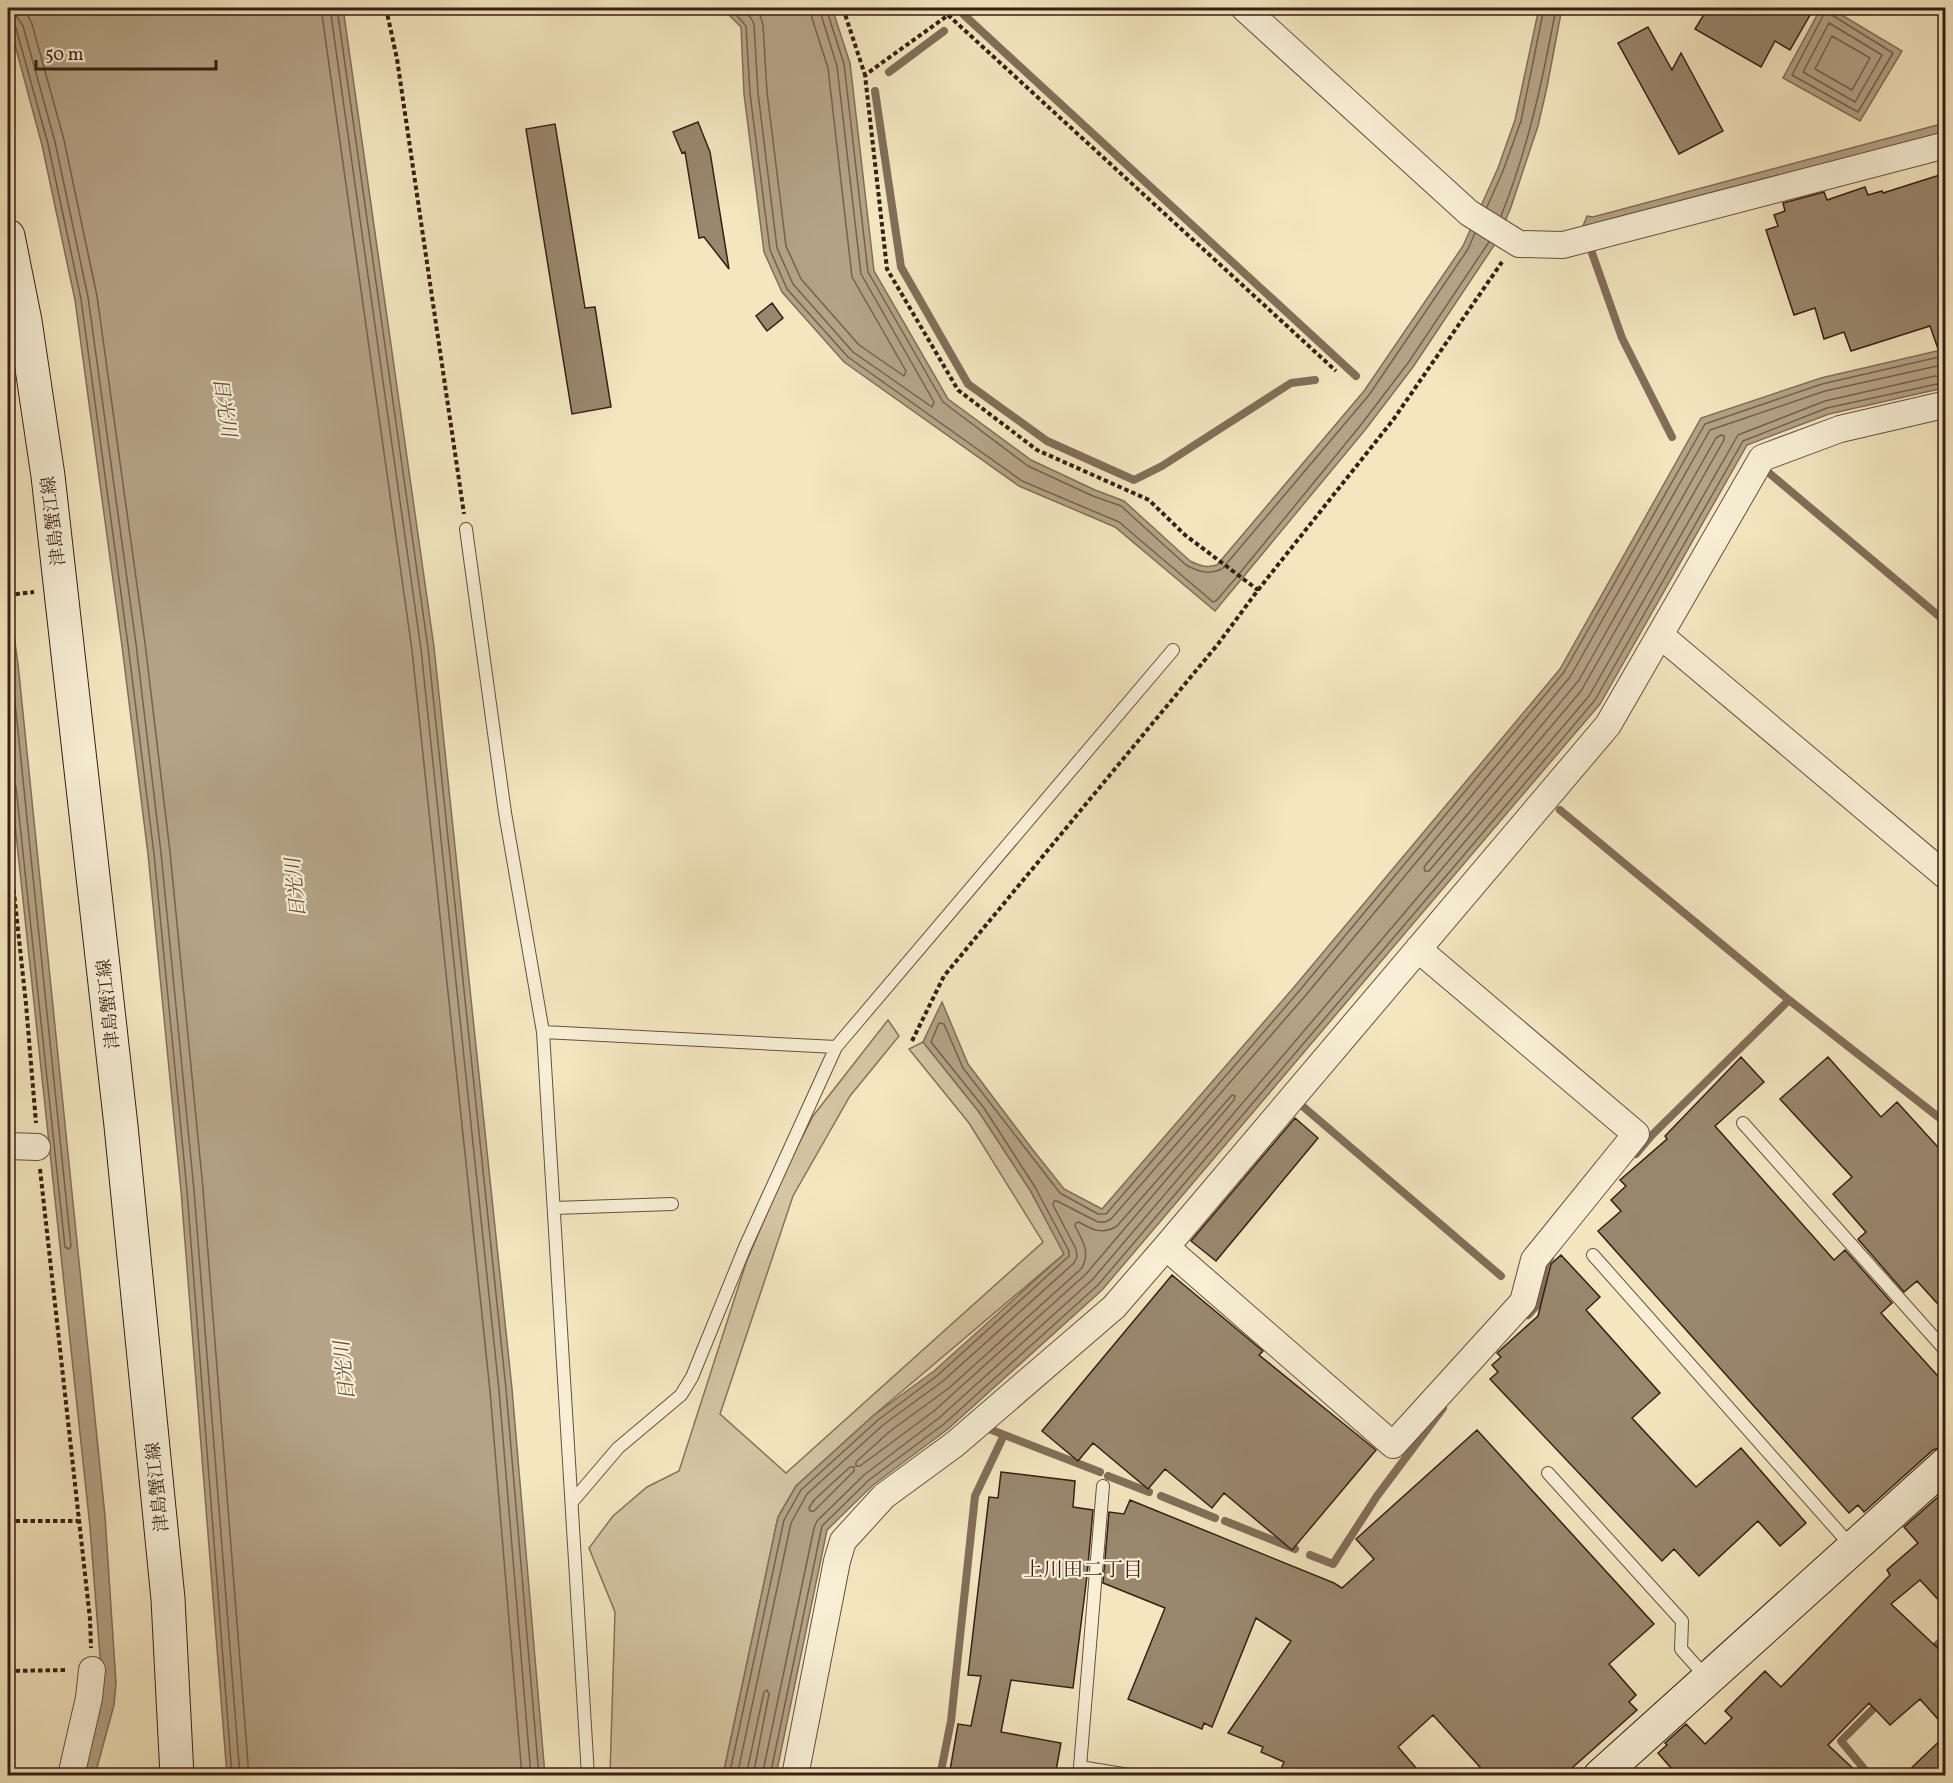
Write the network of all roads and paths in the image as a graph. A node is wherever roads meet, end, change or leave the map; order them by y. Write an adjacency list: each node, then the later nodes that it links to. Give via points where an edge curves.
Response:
1 (386, 8): 12 (path, via 397,59)
2 (843, 8): 6 (path)
3 (958, 8): 5 (path)
4 (1244, 8): 9 (street, via 1469,213)
5 (948, 15): 6 (path); 10 (path)
6 (865, 75): 14 (path, via 887,269 958,390 1037,450 1149,500 1185,535)
7 (1946, 145): 9 (street, via 1563,245)
8 (8, 236): 44 (main road, 津島蟹江線, via 48,476 122,1126 168,1599)
9 (1515, 241): 14 (path, via 1393,420)
10 (1336, 371)
11 (1946, 408): 17 (street, via 1939,406 1840,429 1761,458)
12 (466, 529): 22 (lane, via 505,813)
13 (1248, 583): 14 (path)
14 (1258, 590): 23 (path, via 1218,644 944,976)
15 (22, 592): 16 (path)
16 (8, 595)
17 (1660, 635): 20 (street); 21 (street, via 1608,725)
18 (1173, 650): 24 (lane)
19 (8, 837): 27 (path)
20 (1946, 876)
21 (1418, 949): 30 (street); 30 (street, via 1636,1134 1534,1260 1522,1302 1394,1444)
22 (543, 1032): 24 (lane); 29 (lane)
23 (912, 1041)
24 (836, 1047): 36 (lane, via 745,1247 692,1377 681,1395 618,1448)
25 (1743, 1123): 32 (lane)
26 (8, 1146): 27 (street)
27 (38, 1147): 38 (path)
28 (672, 1204): 29 (lane)
29 (554, 1208): 36 (lane)
30 (1166, 1247): 46 (street, via 1114,1308 955,1444 884,1496 843,1541)
31 (1593, 1255): 39 (lane)
32 (1946, 1351)
33 (1946, 1464): 39 (main road)
34 (1548, 1473): 42 (lane, via 1682,1621 1681,1649)
35 (1103, 1486): 47 (lane, via 1080,1767)
36 (572, 1502): 45 (lane)
37 (8, 1521): 38 (path)
38 (78, 1521): 40 (path)
39 (1853, 1548): 42 (main road)
40 (92, 1670): 41 (path); 43 (street)
41 (8, 1671)
42 (1707, 1679): 48 (main road)
43 (71, 1776)
44 (177, 1776)
45 (588, 1776)
46 (795, 1776)
47 (1135, 1776)
48 (1600, 1776)

